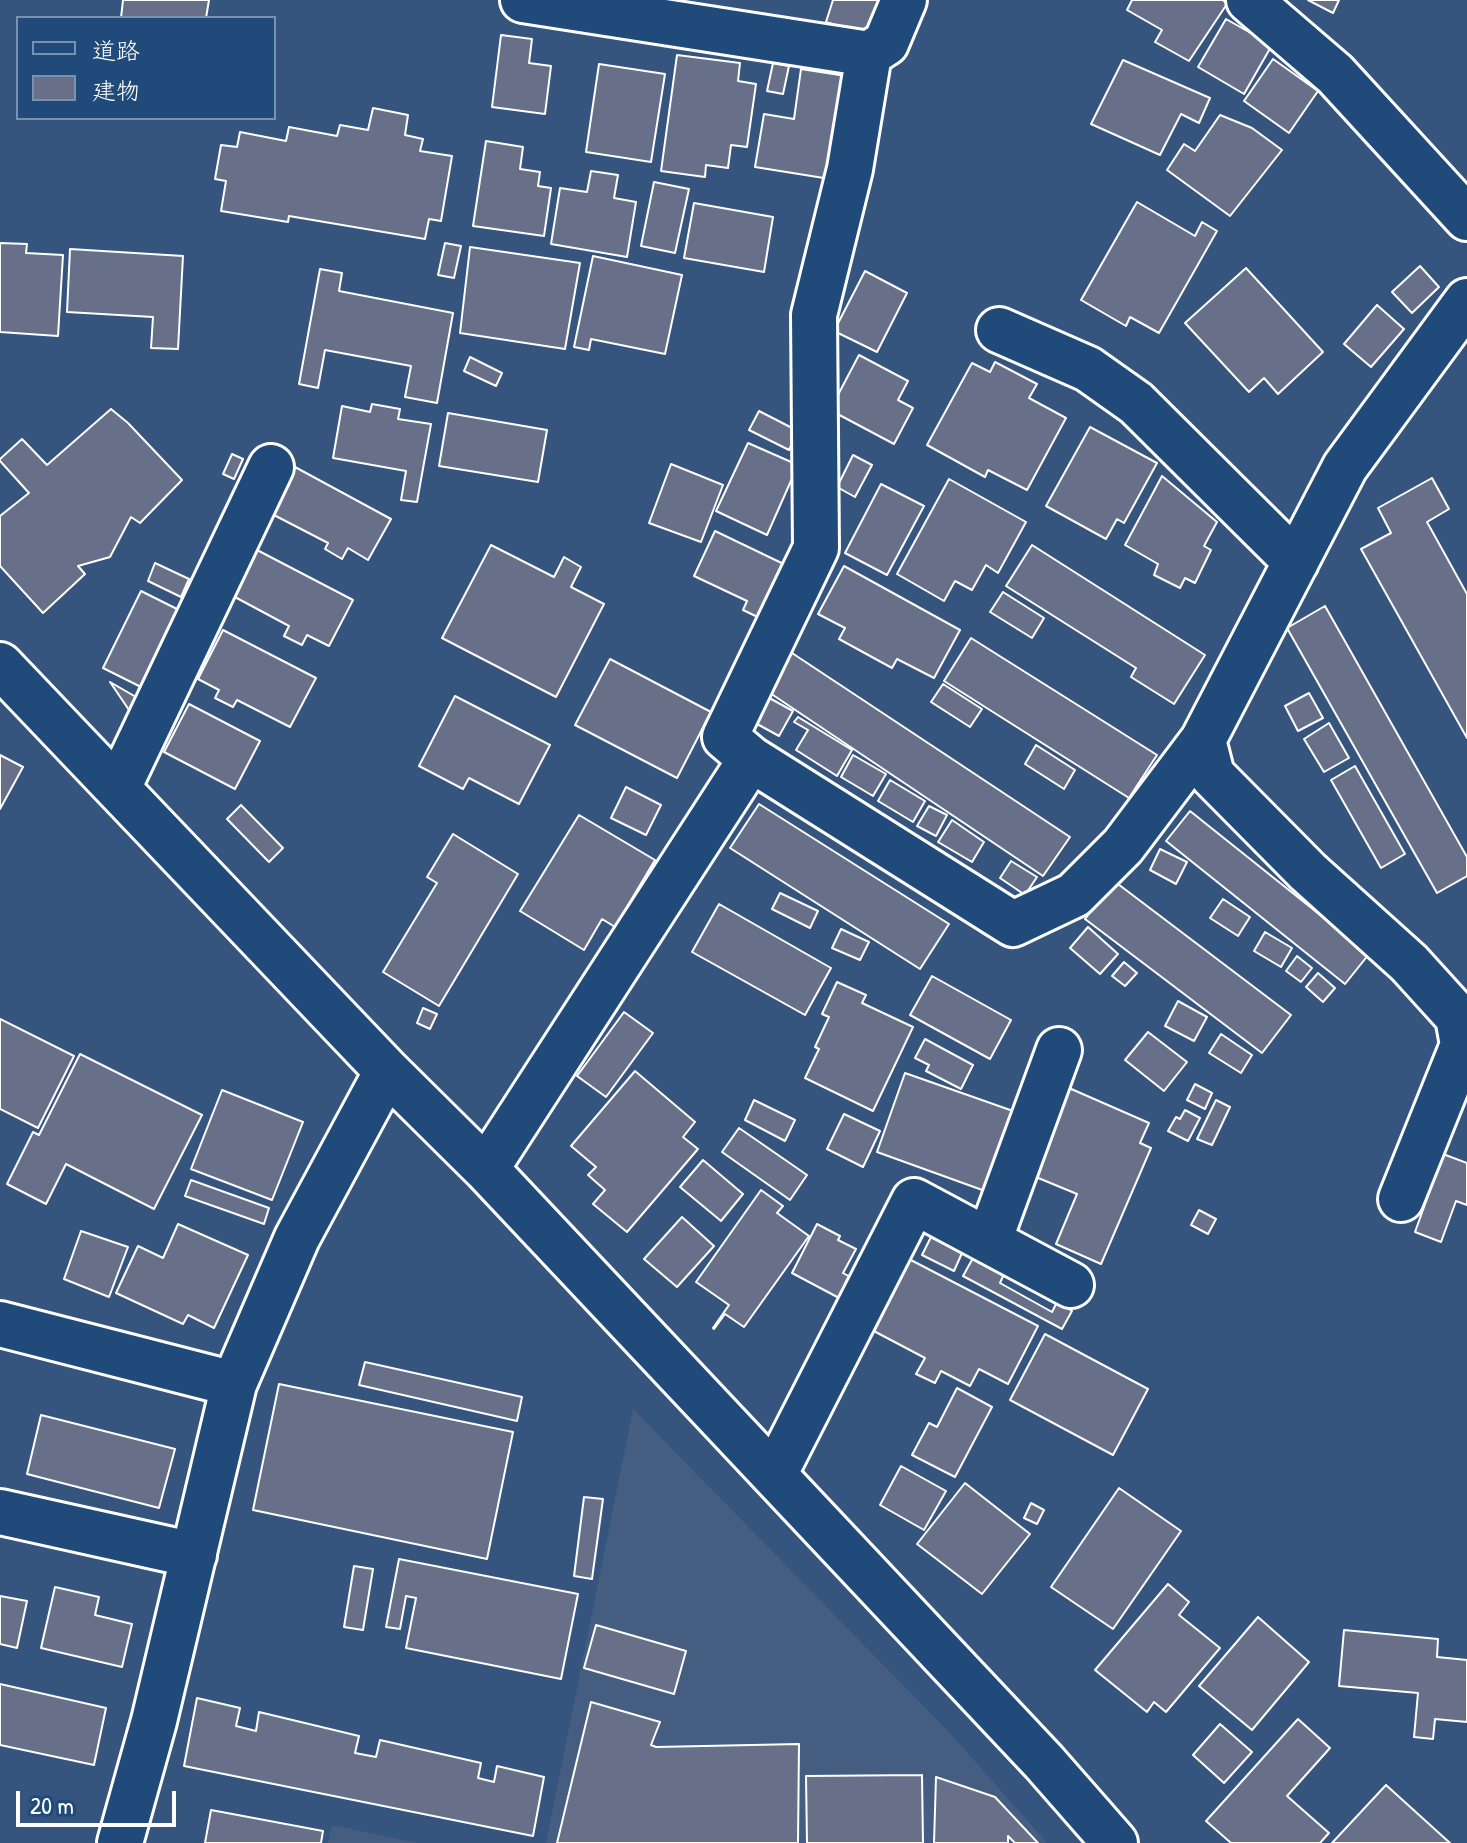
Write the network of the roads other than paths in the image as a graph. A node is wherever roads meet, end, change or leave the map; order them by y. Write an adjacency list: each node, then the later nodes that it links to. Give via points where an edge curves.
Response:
1 (523, 0): 4 (street)
2 (904, 0): 4 (street, via 886,43)
3 (1249, 0): 5 (street, via 1335,74)
4 (869, 54): 12 (street, via 850,169 814,315 816,548 725,737)
5 (1467, 218)
6 (1467, 301): 9 (street, via 1345,467)
7 (999, 330): 9 (street, via 1088,369 1136,403)
8 (271, 467): 13 (street)
9 (1296, 562): 11 (street)
10 (0, 665): 13 (street)
11 (1203, 740): 12 (street, via 1123,846 1074,895 1013,924); 17 (street, via 1212,775 1409,963 1458,1017 1463,1045)
12 (751, 759): 16 (street)
13 (118, 788): 15 (street)
14 (1059, 1050): 18 (street)
15 (387, 1071): 16 (street); 21 (street, via 297,1238)
16 (486, 1169): 22 (street)
17 (1401, 1199)
18 (989, 1241): 19 (street); 22 (street, via 914,1201)
19 (1071, 1285)
20 (0, 1324): 21 (street)
21 (234, 1384): 24 (street)
22 (774, 1475): 26 (street)
23 (0, 1512): 24 (street)
24 (194, 1555): 25 (street)
25 (120, 1843)
26 (1115, 1843)

